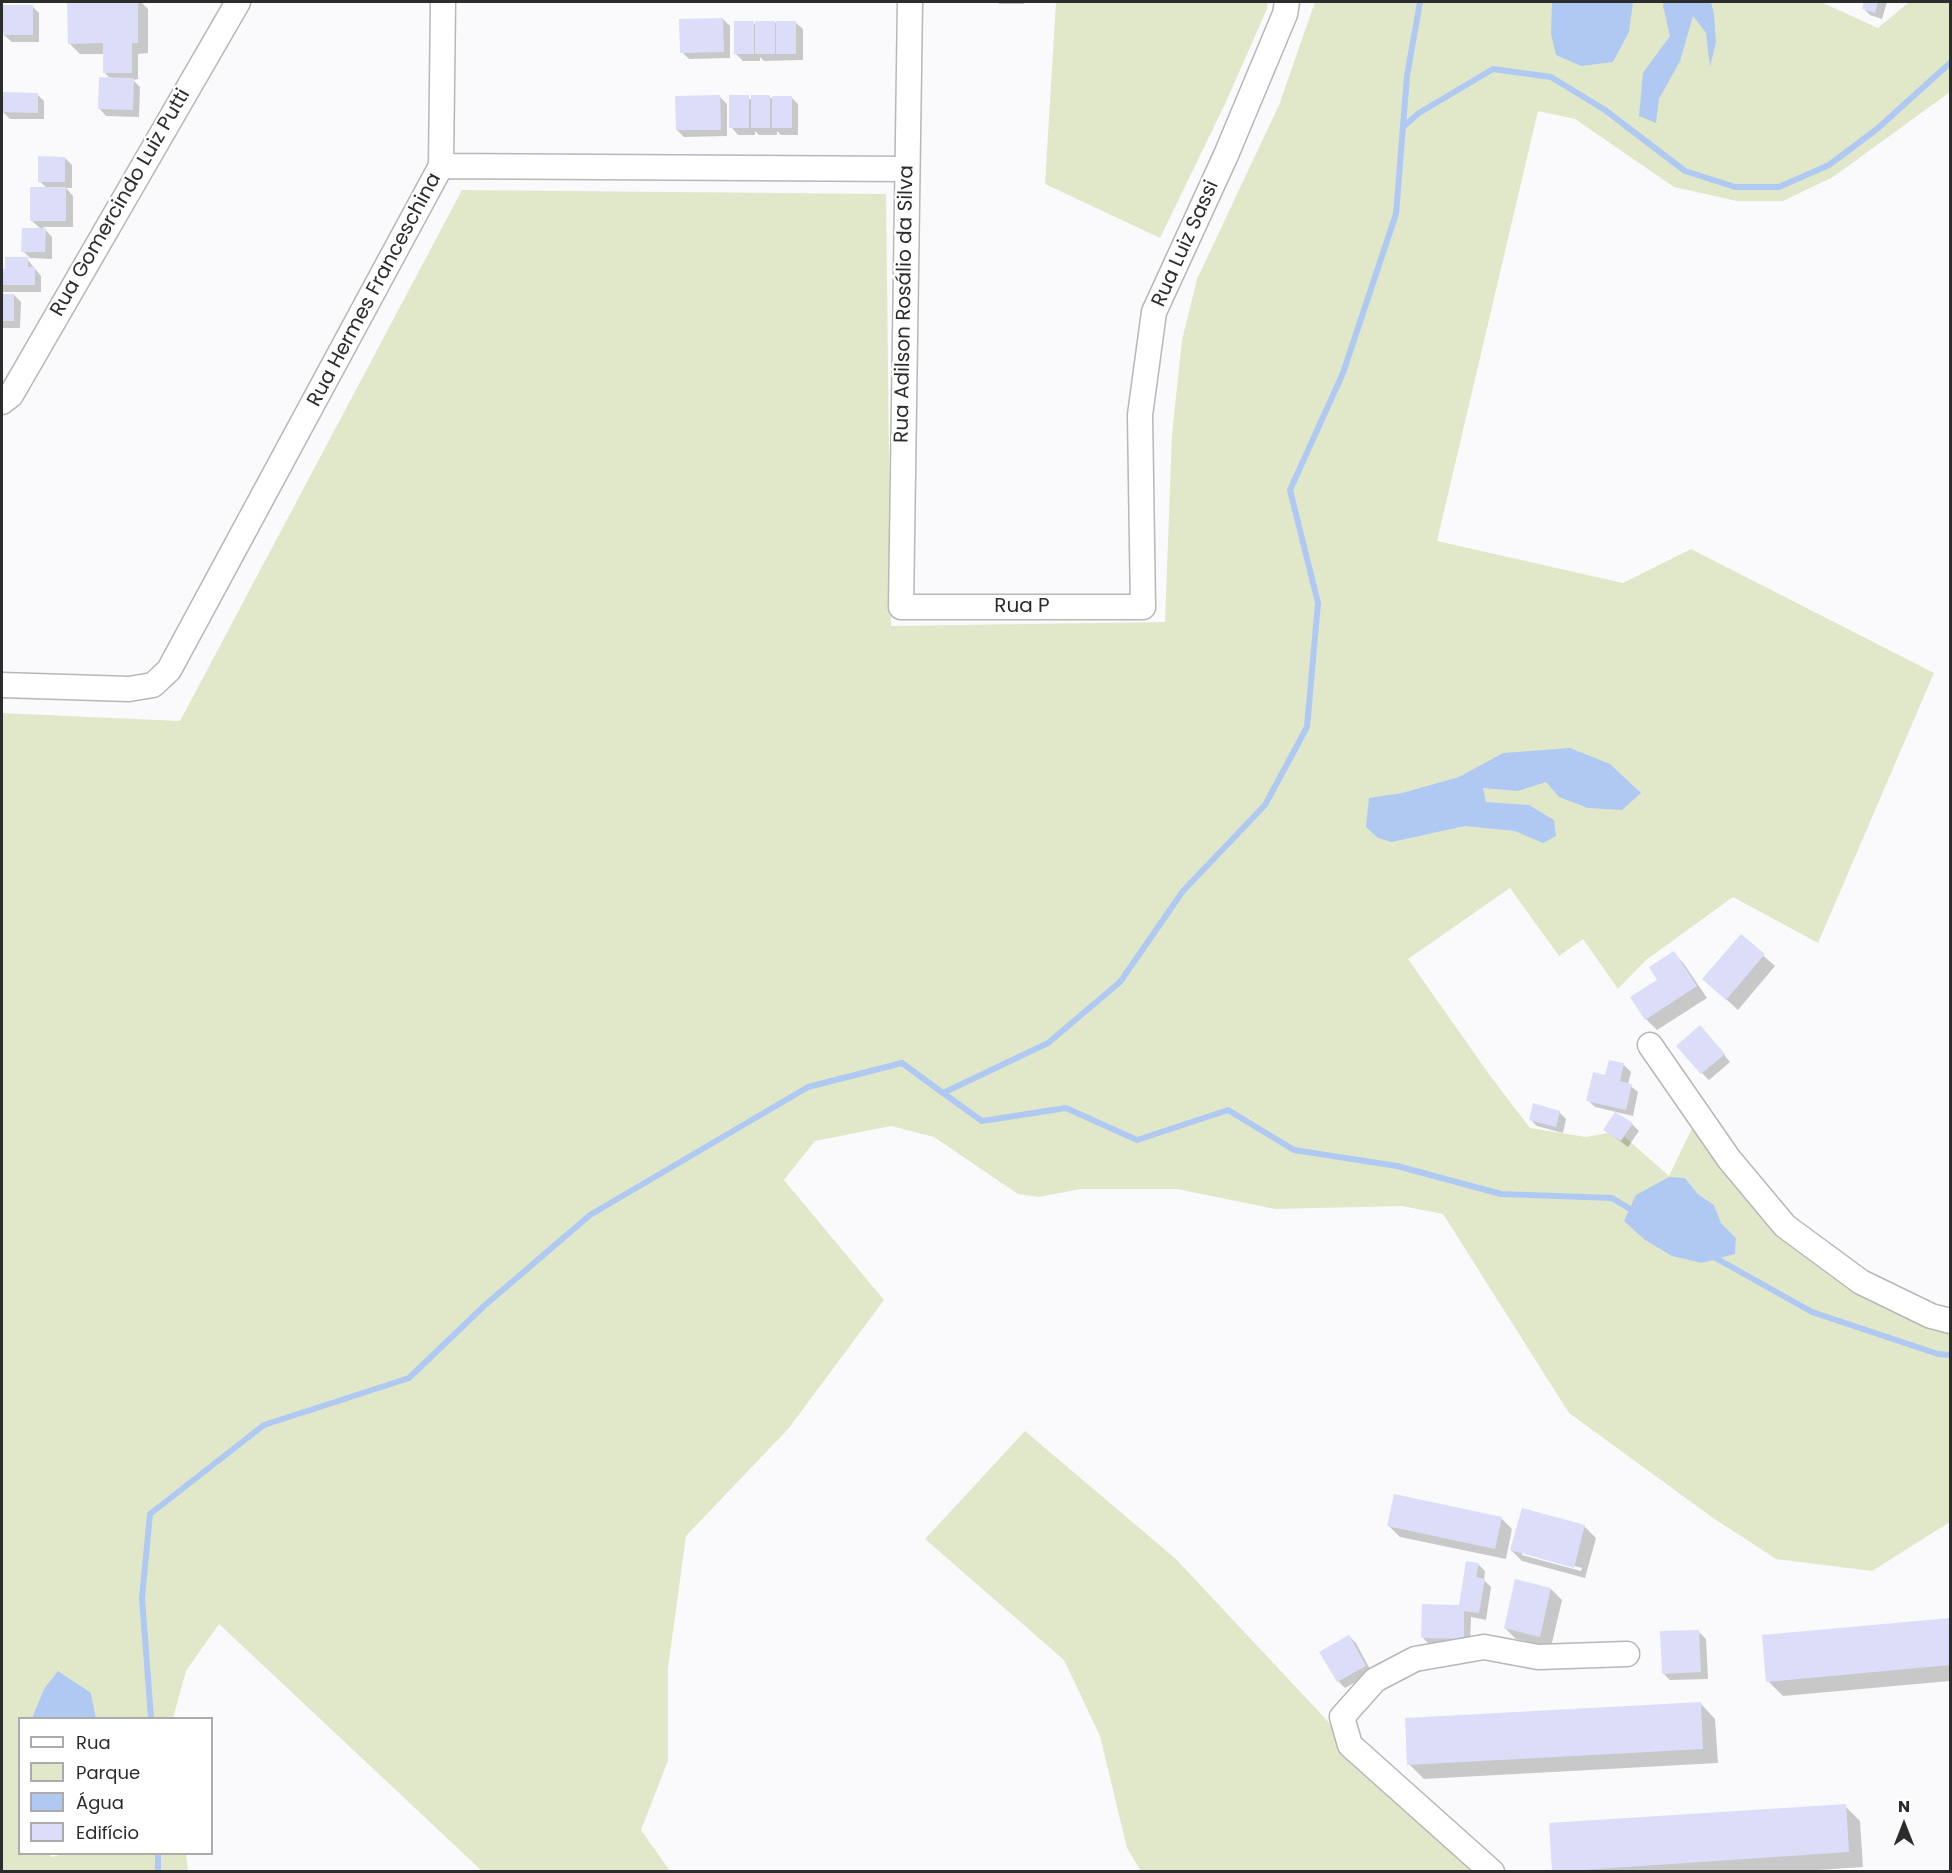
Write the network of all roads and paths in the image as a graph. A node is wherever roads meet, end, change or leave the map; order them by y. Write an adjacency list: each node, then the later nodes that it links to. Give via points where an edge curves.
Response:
1 (238, 2): 7 (street, Rua Gomercindo Luiz Putti, via 11,395)
2 (443, 2): 5 (street)
3 (910, 2): 6 (street, Rua Adilson Rosálio da Silva)
4 (1287, 2): 9 (street, Rua Luiz Sassi, via 1226,155 1154,312 1140,415)
5 (441, 166): 6 (street, Rua Hermes Franceschina); 10 (street, Rua Hermes Franceschina, via 169,670 153,685 129,689)
6 (907, 169): 8 (street, Rua Adilson Rosálio da Silva)
7 (2, 402)
8 (901, 607): 9 (street, Rua P)
9 (1143, 607)
10 (2, 685)
11 (1650, 1045): 12 (street, via 1729,1159 1785,1226 1861,1282 1931,1316)
12 (1950, 1321)
13 (1627, 1654): 14 (street, via 1538,1658 1484,1647 1415,1659 1375,1680 1342,1717 1350,1744)
14 (1492, 1872)

